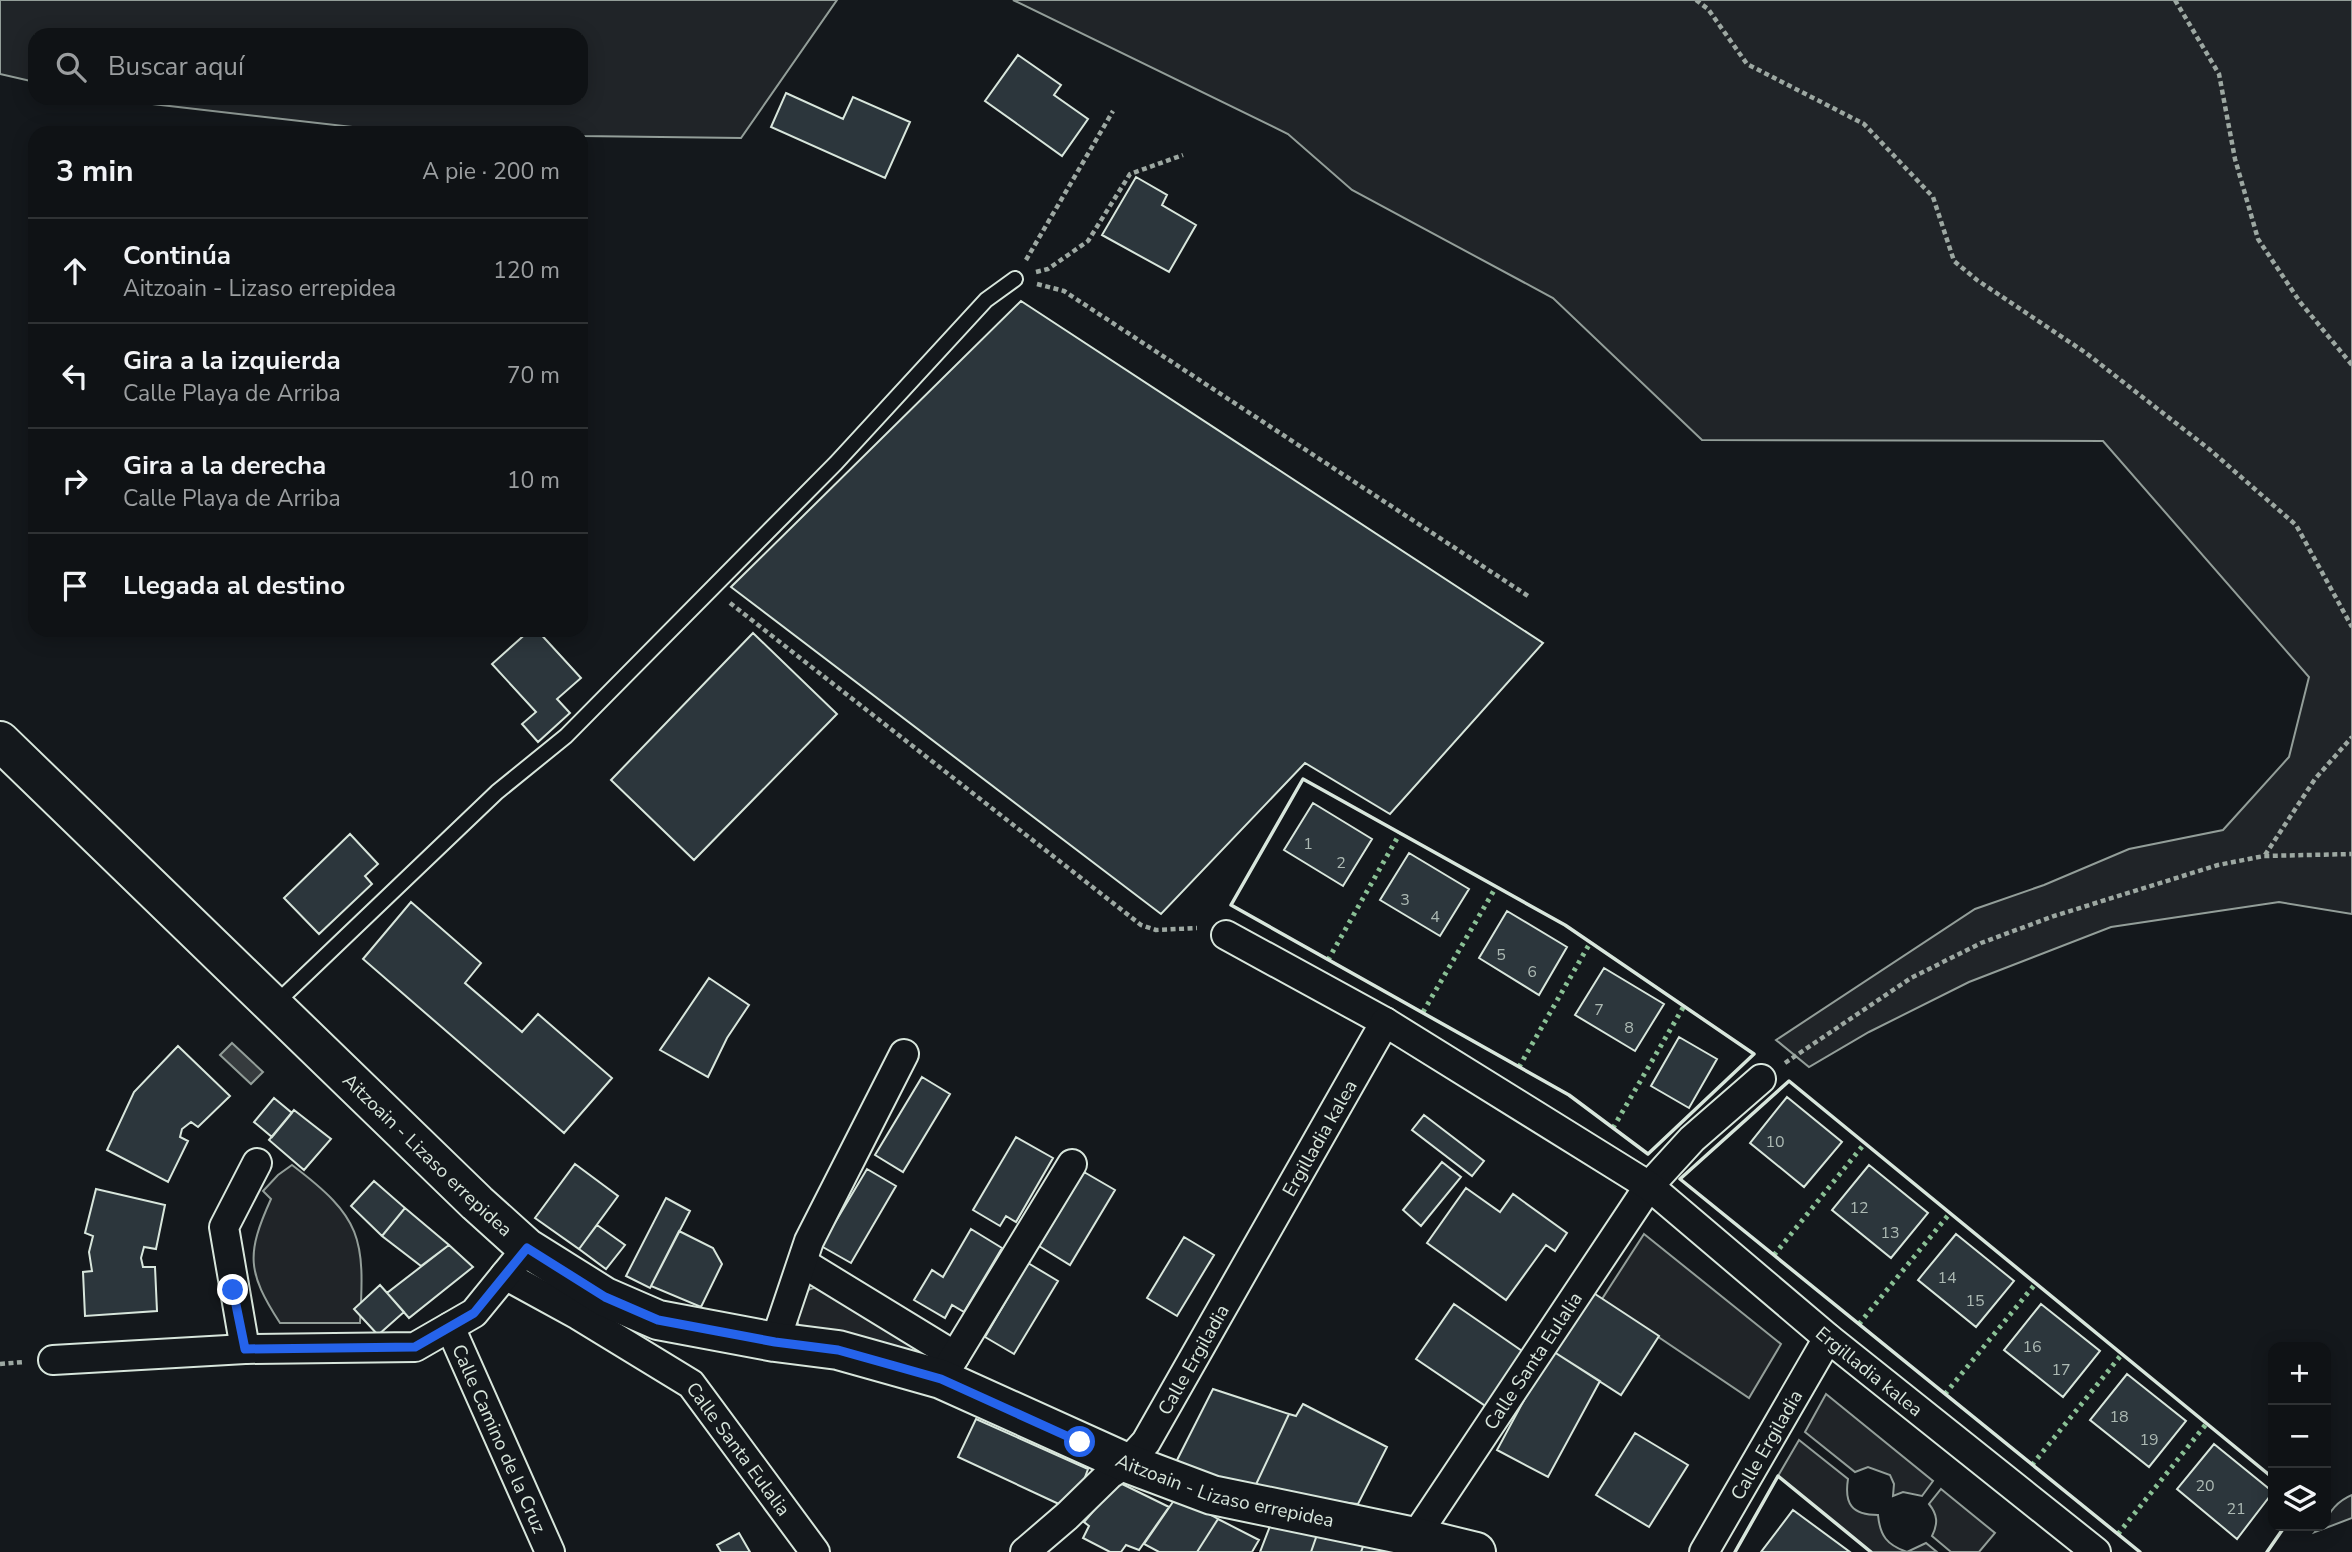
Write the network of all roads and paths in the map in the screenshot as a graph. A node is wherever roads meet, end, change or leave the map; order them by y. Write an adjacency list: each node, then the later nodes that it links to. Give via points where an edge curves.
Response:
1 (1696, 0): 9 (path, via 1708,9 1747,64 1864,124 1933,197 1954,261 2086,353 2209,449 2296,525)
2 (2175, 0): 6 (path, via 2219,74 2235,159 2258,239 2300,302)
3 (1113, 111): 5 (path)
4 (1183, 155): 5 (path, via 1130,174 1088,241 1048,269)
5 (1015, 279): 7 (lane, via 986,300 836,463); 8 (path, via 1064,291)
6 (2352, 365)
7 (708, 590): 14 (path, via 738,607 1141,925 1156,930 1214,928); 15 (lane, via 566,736 497,792)
8 (1528, 596)
9 (2352, 627)
10 (2352, 737): 13 (path, via 2315,779)
11 (0, 741): 15 (street, Aitzoain - Lizaso errepidea)
12 (2352, 854): 13 (path)
13 (2264, 856): 18 (path, via 2205,869 1981,943 1911,978)
14 (1226, 935): 16 (street, Ergilladia kalea)
15 (273, 1006): 23 (street, Aitzoain - Lizaso errepidea, via 477,1203)
16 (1385, 1022): 21 (street, Ergilladia kalea); 22 (street, Ergilladia kalea)
17 (904, 1054): 24 (street, via 809,1241)
18 (1761, 1079): 21 (street, via 1692,1139)
19 (257, 1163): 28 (street, via 224,1227)
20 (1072, 1164): 30 (street)
21 (1649, 1186): 26 (street, Ergilladia kalea); 32 (street, Calle Santa Eulalia)
22 (1252, 1253): 31 (street, Calle Ergiladia, via 1146,1442)
23 (516, 1261): 25 (street, via 474,1313); 27 (street, Aitzoain - Lizaso errepidea, via 658,1320); 34 (street, Calle Santa Eulalia, via 578,1315 691,1384)
24 (803, 1263): 27 (street); 30 (street)
25 (450, 1327): 28 (street, via 415,1347); 33 (street, Calle Camino de la Cruz)
26 (1828, 1338): 37 (street, Calle Ergiladia); 38 (street, Ergilladia kalea)
27 (775, 1342): 30 (street, Aitzoain - Lizaso errepidea)
28 (245, 1349): 29 (street)
29 (53, 1360)
30 (948, 1368): 31 (street, Aitzoain - Lizaso errepidea)
31 (1127, 1463): 32 (street, Aitzoain - Lizaso errepidea, via 1212,1495); 35 (street)
32 (1415, 1537): 36 (street, Aitzoain - Lizaso errepidea)
33 (550, 1552)
34 (815, 1552)
35 (1025, 1552)
36 (1476, 1552)
37 (1704, 1552)
38 (2096, 1552)

